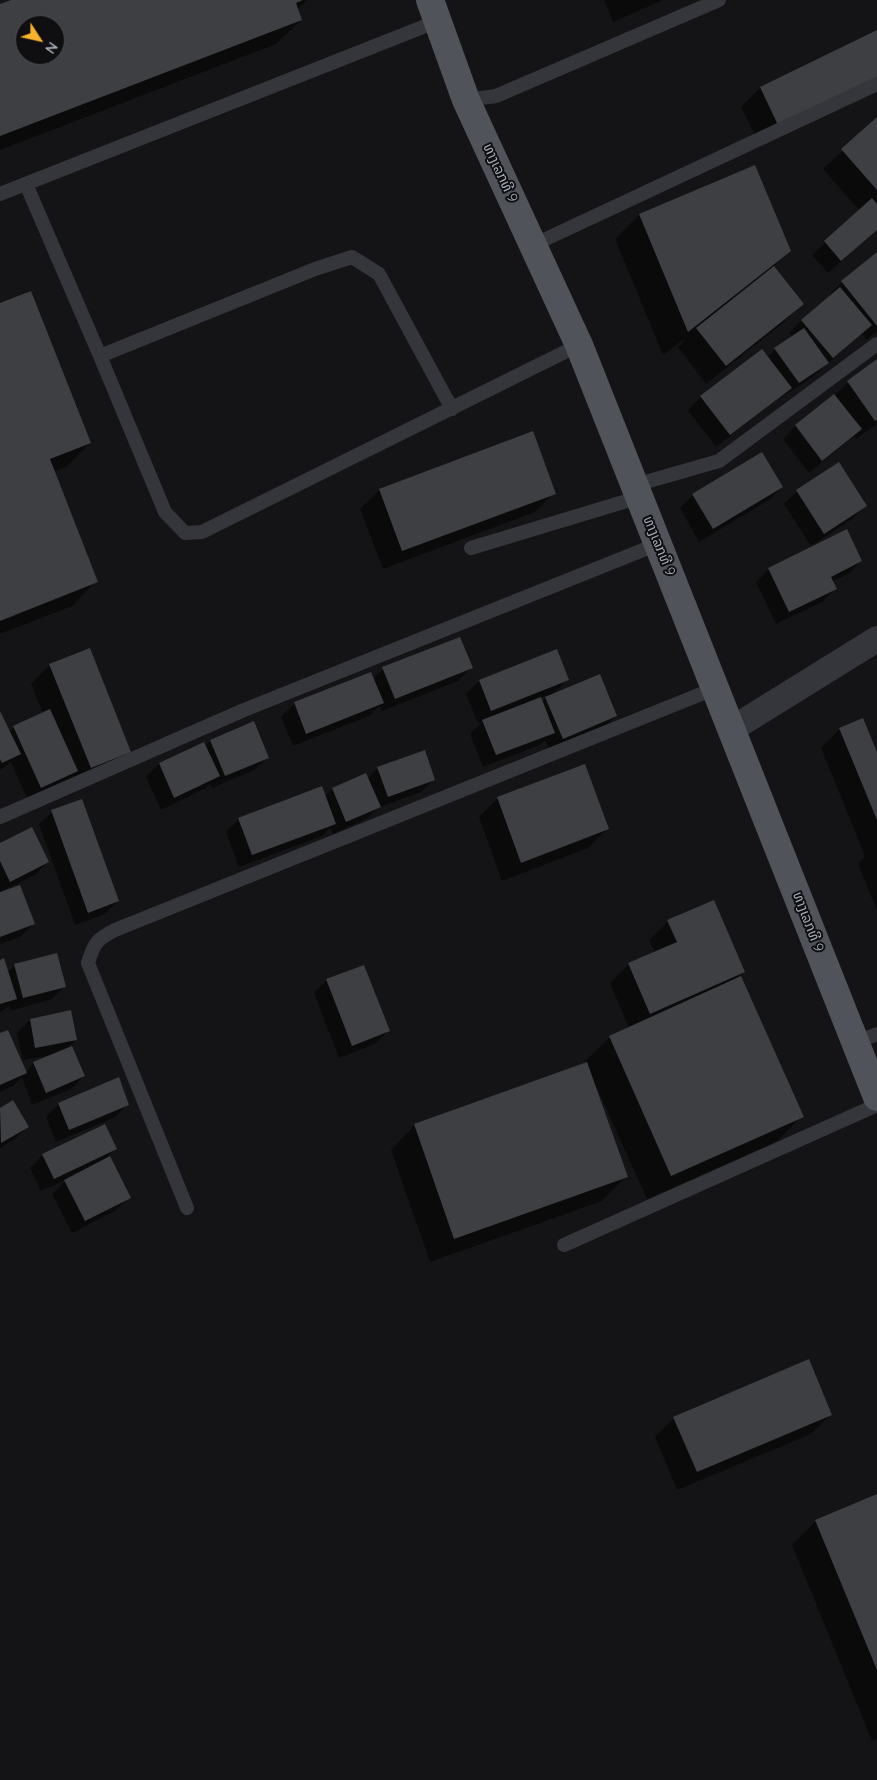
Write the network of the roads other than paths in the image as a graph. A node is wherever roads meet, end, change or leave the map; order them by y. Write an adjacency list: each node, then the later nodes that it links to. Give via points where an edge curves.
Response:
1 (719, 0): 4 (lane, via 496,96)
2 (434, 10): 4 (main road, ທາງເລກທີ 9); 5 (lane)
3 (877, 84): 7 (lane)
4 (466, 100): 7 (main road, ທາງເລກທີ 9)
5 (26, 184): 6 (lane); 10 (lane)
6 (0, 194)
7 (533, 245): 9 (main road, ທາງເລກທີ 9)
8 (877, 344): 12 (lane, via 719,460)
9 (579, 345): 11 (lane); 12 (main road, ທາງເລກທີ 9)
10 (100, 356): 11 (lane, via 352,257 379,274); 11 (lane, via 165,512 184,533 202,532)
11 (452, 408)
12 (637, 491): 13 (main road, ທາງເລກທີ 9); 14 (lane)
13 (658, 544): 16 (main road, ທາງເລກທີ 9); 18 (lane, via 244,710)
14 (471, 548)
15 (877, 639): 17 (street)
16 (716, 688): 17 (main road, ທາງເລກທີ 9); 22 (lane, via 100,938 88,963)
17 (732, 729): 19 (main road, ທາງເລກທີ 9)
18 (0, 817)
19 (866, 1038): 20 (main road, ທາງເລກທີ 9)
20 (877, 1097)
21 (877, 1105): 23 (lane)
22 (187, 1208)
23 (564, 1245)

